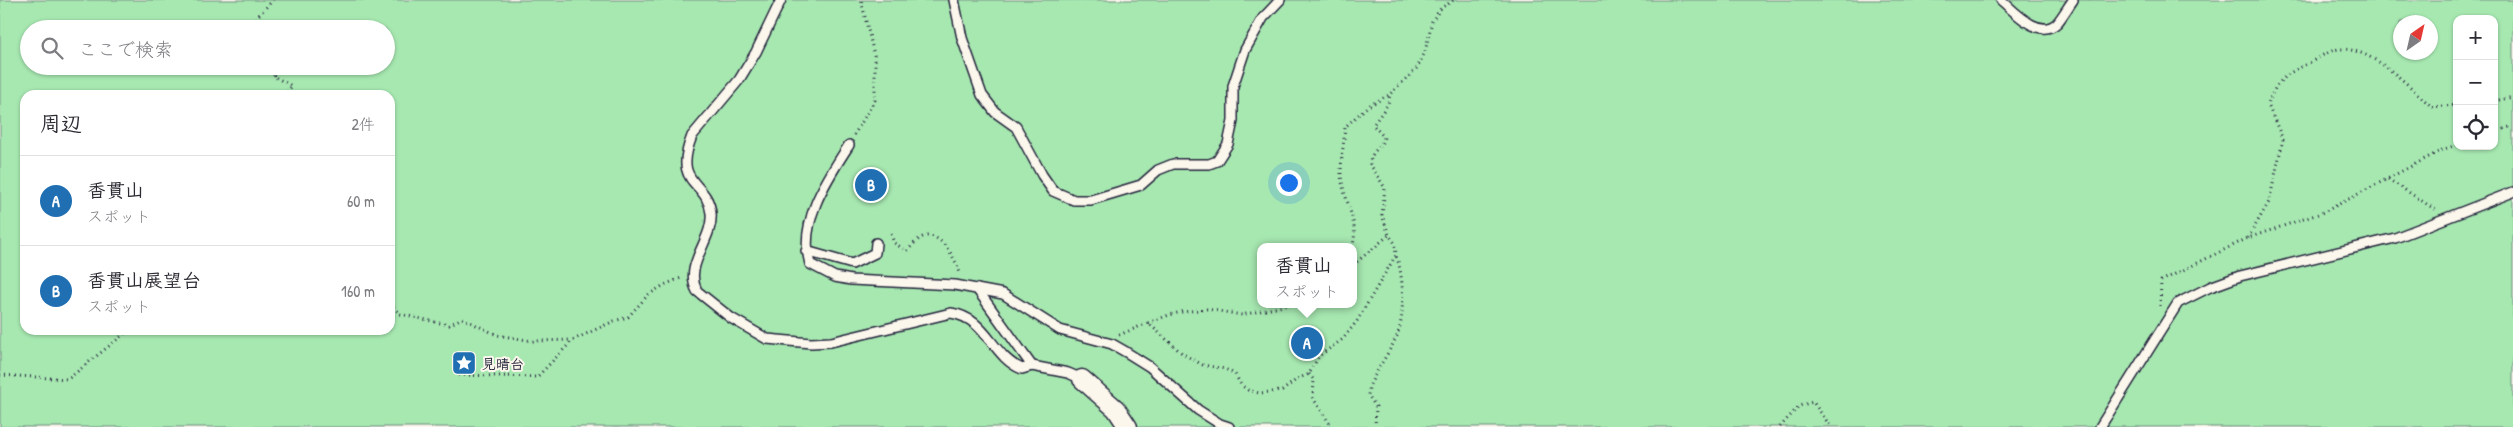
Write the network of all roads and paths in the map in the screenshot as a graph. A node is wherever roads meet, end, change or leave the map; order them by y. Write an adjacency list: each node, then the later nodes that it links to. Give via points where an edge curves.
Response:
1 (273, 0): 9 (path)
2 (781, 0): 31 (lane, via 739,80 692,136 689,144 686,168 692,183 704,195 711,215)
3 (861, 0): 18 (path, via 875,59 875,100)
4 (954, 0): 5 (lane, via 964,46 982,95 996,112 1016,127 1053,191 1074,200 1091,200 1141,185 1158,170 1173,164 1217,161 1228,144 1233,121 1233,86 1245,50 1263,18)
5 (1280, 0)
6 (1454, 0): 12 (path, via 1441,8 1432,21 1417,68)
7 (2001, 0): 8 (lane, via 2036,27 2047,28 2057,23)
8 (2073, 0)
9 (257, 20)
10 (274, 75): 11 (path, via 292,86)
11 (288, 90)
12 (1390, 94): 24 (path, via 1388,104 1373,125 1384,137 1370,160 1372,170 1385,188 1382,216); 27 (path, via 1368,106 1346,127 1342,174 1344,196 1353,223)
13 (2513, 97): 14 (path)
14 (2498, 100)
15 (2453, 105): 25 (path, via 2432,107 2401,78 2362,52 2338,49 2288,73 2274,88 2268,105 2283,140 2269,202)
16 (2513, 126): 17 (path)
17 (2498, 131)
18 (849, 144): 28 (lane, via 818,201 806,235)
19 (2453, 146): 20 (path)
20 (2388, 178): 22 (path); 25 (path, via 2324,212)
21 (2513, 192): 22 (lane)
22 (2448, 218): 37 (lane, via 2395,238 2240,276 2210,287 2178,303)
23 (891, 234): 32 (path, via 894,243 907,250 926,236 940,241 956,258 960,273)
24 (1389, 234): 29 (path, via 1395,243); 30 (path)
25 (2248, 238): 37 (path, via 2161,282)
26 (876, 243): 28 (lane, via 875,253 852,264)
27 (1352, 243)
28 (806, 251): 32 (lane, via 810,264 835,277 886,283)
29 (1396, 255): 42 (path, via 1357,321 1343,339 1319,356); 49 (path, via 1401,267 1400,321 1397,334 1369,386 1368,395 1376,407)
30 (1357, 262)
31 (693, 274): 39 (path, via 648,295 628,317); 41 (lane, via 694,284 702,295 746,329 767,339 831,342 951,313 975,321 1014,366 1022,369)
32 (955, 285): 33 (lane)
33 (977, 289): 40 (lane, via 1003,294 1060,330); 41 (lane)
34 (395, 308): 39 (path, via 400,314 449,325 462,318 497,335 533,341)
35 (1274, 308): 36 (path, via 1242,315 1207,310 1182,312)
36 (1148, 323): 40 (path, via 1122,332); 42 (path, via 1183,354 1203,365 1235,374 1240,385 1248,390 1259,393 1282,391)
37 (2160, 331): 52 (lane)
38 (123, 335): 43 (path, via 68,379)
39 (573, 340): 44 (path, via 537,377)
40 (1112, 344): 47 (lane, via 1150,367 1198,410)
41 (1032, 366): 45 (lane)
42 (1309, 374): 48 (path, via 1314,380 1313,398)
43 (0, 375)
44 (459, 375)
45 (1082, 379): 46 (street, via 1116,409)
46 (1128, 427)
47 (1229, 427)
48 (1332, 427)
49 (1375, 427)
50 (1780, 427): 51 (path, via 1799,406 1813,402)
51 (1831, 427)
52 (2100, 427)

